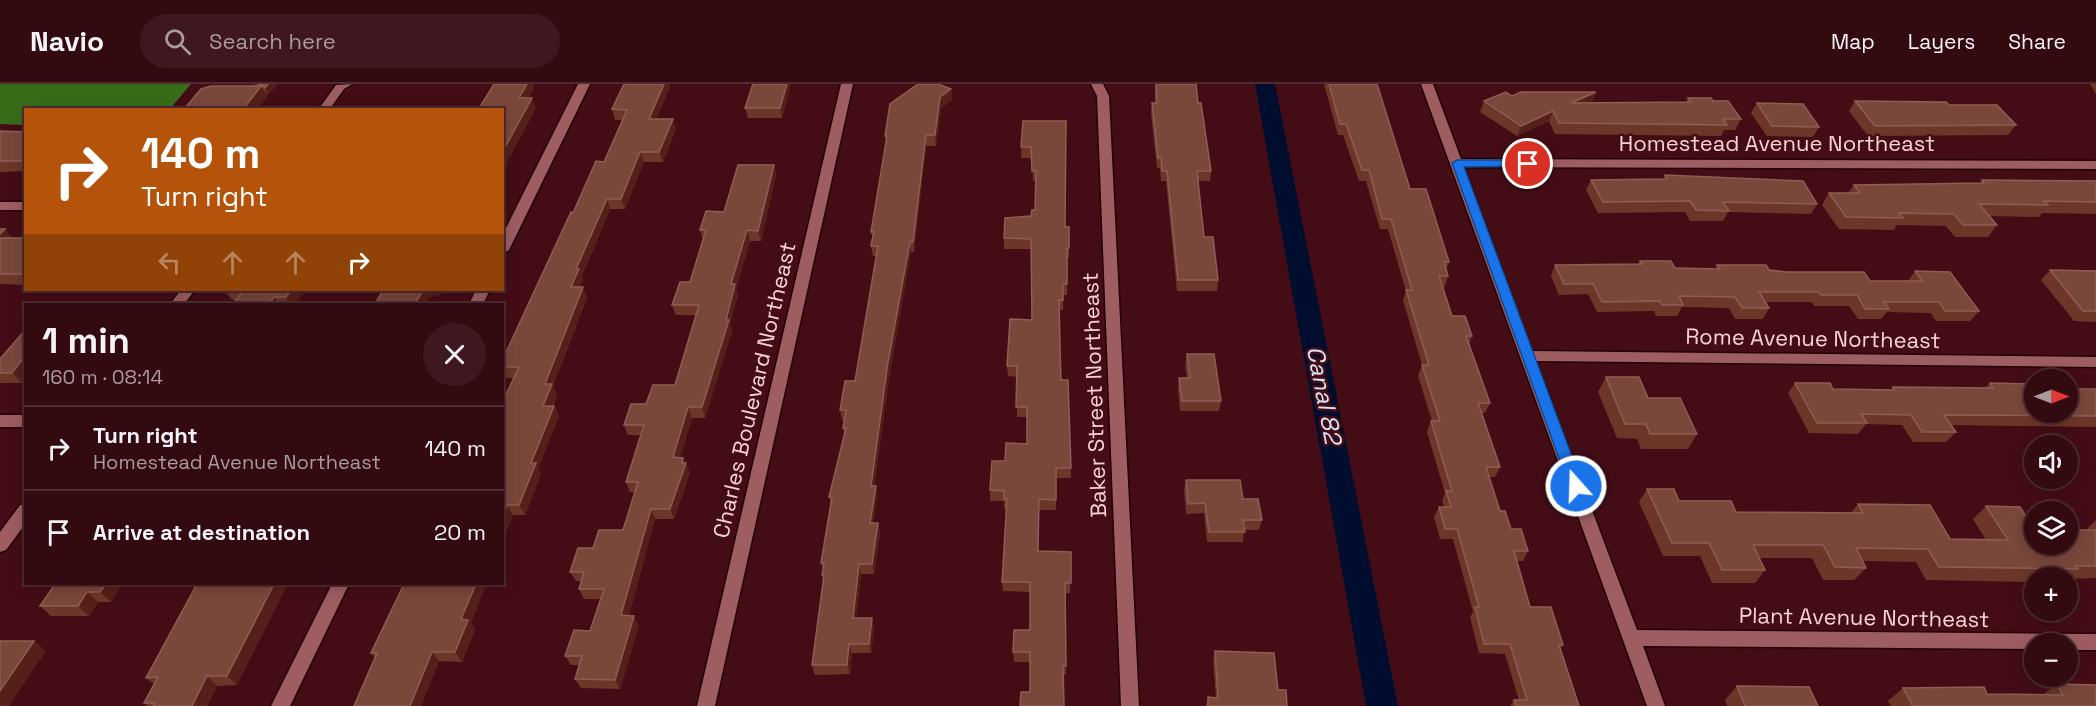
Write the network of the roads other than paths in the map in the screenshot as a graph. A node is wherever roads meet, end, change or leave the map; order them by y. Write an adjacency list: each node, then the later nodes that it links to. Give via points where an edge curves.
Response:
1 (346, 84): 6 (street)
2 (584, 84): 11 (street)
3 (847, 84): 24 (street, Charles Boulevard Northeast)
4 (1097, 84): 25 (street, Baker Street Northeast, via 1103,96)
5 (1427, 84): 7 (street)
6 (324, 108)
7 (1457, 163): 8 (street, Homestead Avenue Northeast); 14 (street)
8 (2096, 165)
9 (0, 206): 10 (street)
10 (24, 206)
11 (504, 246)
12 (187, 291): 13 (street)
13 (178, 303)
14 (1529, 356): 15 (street, Rome Avenue Northeast); 21 (street)
15 (2096, 362)
16 (0, 421): 17 (street)
17 (24, 421)
18 (24, 513): 19 (street)
19 (0, 545)
20 (340, 585): 23 (street)
21 (1631, 638): 22 (street, Plant Avenue Northeast); 26 (street)
22 (2096, 642)
23 (280, 706)
24 (706, 706)
25 (1130, 706)
26 (1656, 706)

